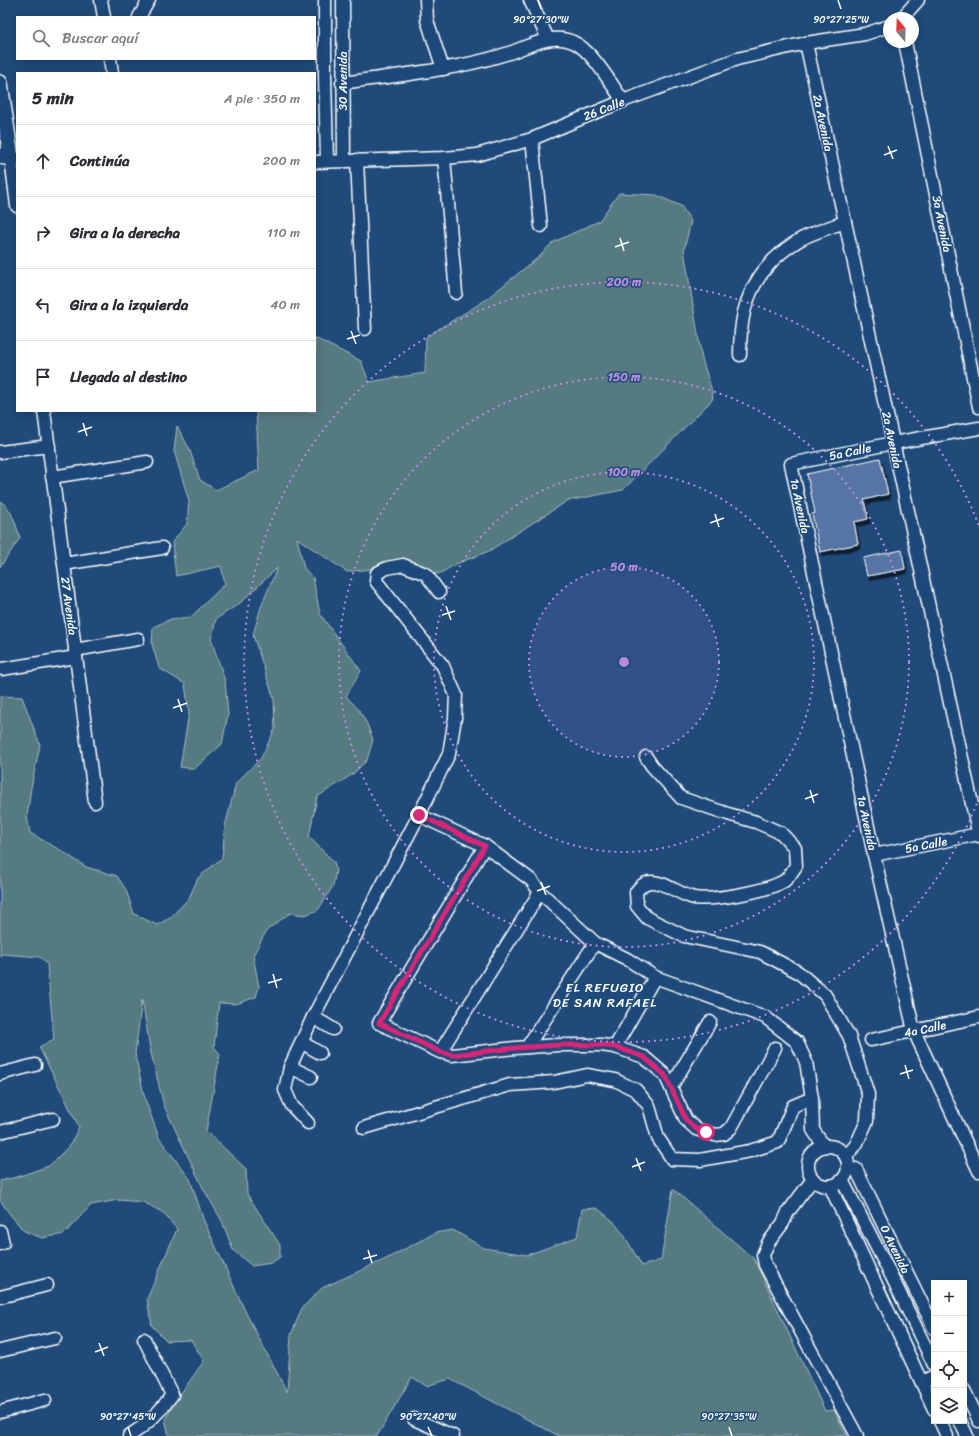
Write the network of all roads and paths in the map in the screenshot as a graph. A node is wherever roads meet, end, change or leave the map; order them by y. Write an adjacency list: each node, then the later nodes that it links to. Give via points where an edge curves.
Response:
1 (101, 0): 9 (street)
2 (149, 0): 10 (street)
3 (325, 0): 24 (street, 30 Avenida)
4 (343, 0): 17 (street, 30 Avenida)
5 (426, 0): 15 (street, via 427,20)
6 (530, 0): 12 (street)
7 (918, 0): 8 (street)
8 (907, 12)
9 (104, 16)
10 (140, 16)
11 (883, 28): 13 (street, 26 Calle, via 865,34)
12 (548, 39): 15 (street); 18 (street, via 564,39 582,48)
13 (806, 43): 18 (street, 26 Calle, via 738,59); 26 (street, 2a Avenida)
14 (906, 48): 31 (street, 3a Avenida)
15 (443, 69): 17 (street)
16 (0, 83): 20 (main road)
17 (342, 83): 23 (street, 30 Avenida)
18 (624, 101): 19 (street, 26 Calle)
19 (532, 139): 21 (street, 26 Calle, via 477,155); 27 (street)
20 (9, 158): 25 (street)
21 (444, 158): 22 (street, 26 Calle); 28 (street)
22 (357, 160): 23 (street, 26 Calle); 29 (street)
23 (344, 161): 24 (street, 26 Calle)
24 (321, 162)
25 (16, 200)
26 (844, 222): 30 (street, via 803,238 782,251 765,269 751,293 744,312); 34 (street, 2a Avenida)
27 (541, 226)
28 (456, 293)
29 (365, 330)
30 (740, 355)
31 (979, 407)
32 (44, 412): 35 (street, 27 Avenida)
33 (979, 428): 34 (street, 5a Calle)
34 (893, 443): 38 (street, 5a Calle); 49 (street, 2a Avenida)
35 (48, 446): 36 (street); 39 (street, 27 Avenida)
36 (0, 452)
37 (147, 462): 39 (street)
38 (792, 464): 51 (street, 1a Avenida)
39 (52, 477): 41 (street, 27 Avenida)
40 (162, 548): 41 (street)
41 (64, 564): 44 (street, 27 Avenida)
42 (439, 592): 48 (street, via 426,574 403,565 386,568 377,573 376,581 443,666 456,695 449,754)
43 (138, 639): 44 (street)
44 (76, 654): 45 (street); 47 (street, 27 Avenida)
45 (2, 669)
46 (646, 757): 78 (street, via 681,798 756,822 781,833 795,848 796,866 785,880 765,889 717,898 694,898 660,883 651,882 642,884 636,892 637,906 647,918 684,936 760,952 798,972 825,995 849,1036 868,1094 867,1121 856,1145)
47 (95, 802)
48 (419, 815): 50 (street); 55 (street)
49 (979, 835): 51 (street, 5a Calle)
50 (485, 846): 52 (street, via 530,880); 65 (street, via 379,1023)
51 (874, 855): 59 (street, 1a Avenida)
52 (540, 892): 53 (street); 65 (street)
53 (595, 943): 54 (street); 62 (street)
54 (655, 977): 63 (street); 72 (street, via 765,1017 797,1042 806,1062)
55 (313, 1017): 58 (street); 61 (street)
56 (979, 1017): 59 (street, 4a Calle)
57 (710, 1022): 71 (street)
58 (333, 1029)
59 (914, 1031): 60 (street, 4a Calle); 80 (street, 1a Avenida)
60 (871, 1040)
61 (301, 1042): 66 (street); 68 (street)
62 (527, 1047): 63 (street); 65 (street, via 452,1055)
63 (615, 1047): 71 (street, via 644,1057 665,1075)
64 (775, 1048): 71 (street, via 731,1128 724,1134 696,1129 686,1120)
65 (440, 1052)
66 (320, 1053)
67 (35, 1065): 69 (street)
68 (290, 1067): 70 (street); 74 (street, via 284,1090 292,1106)
69 (0, 1074)
70 (311, 1077)
71 (671, 1087)
72 (812, 1098): 75 (street, via 793,1106 778,1142 750,1151 700,1160 672,1159 658,1138 649,1106 636,1090 615,1080 587,1075 554,1082 510,1085); 77 (street, via 813,1130)
73 (53, 1119): 76 (street)
74 (308, 1123)
75 (364, 1128)
76 (0, 1132)
77 (824, 1146): 78 (street, via 833,1146); 81 (street, via 816,1149 808,1164)
78 (846, 1156): 82 (street, via 849,1164)
79 (856, 1169): 92 (street, 0 Avenida)
80 (979, 1171)
81 (812, 1179): 83 (street, via 821,1185); 109 (street, via 768,1243 763,1255 765,1265)
82 (842, 1180): 83 (street); 85 (street)
83 (830, 1186): 87 (street)
84 (0, 1231): 86 (street)
85 (871, 1237): 87 (street); 88 (street)
86 (2, 1244)
87 (857, 1244): 89 (street)
88 (890, 1275): 89 (street); 96 (street)
89 (876, 1283): 98 (street)
90 (47, 1285): 91 (street)
91 (0, 1297)
92 (931, 1322)
93 (55, 1338): 95 (street)
94 (144, 1340): 107 (street, via 172,1395 143,1428)
95 (0, 1351)
96 (931, 1360)
97 (931, 1378): 98 (street)
98 (922, 1382): 101 (street)
99 (967, 1396): 104 (street)
100 (45, 1400): 102 (street)
101 (931, 1402)
102 (0, 1412)
103 (414, 1419): 108 (street)
104 (979, 1421)
105 (941, 1424): 110 (street)
106 (961, 1424): 111 (street)
107 (129, 1436)
108 (453, 1436)
109 (857, 1436)
110 (947, 1436)
111 (967, 1436)

